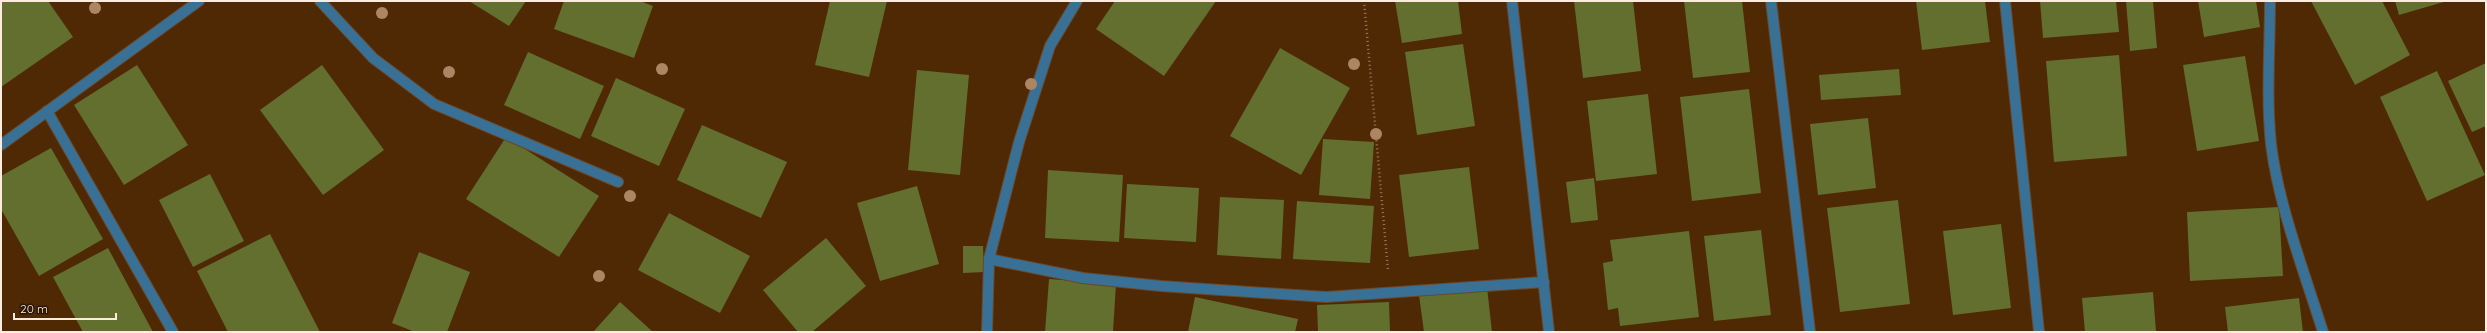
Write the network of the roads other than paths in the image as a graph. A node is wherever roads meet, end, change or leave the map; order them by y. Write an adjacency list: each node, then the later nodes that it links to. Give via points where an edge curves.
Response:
1 (199, 1): 8 (street)
2 (320, 1): 10 (street, via 373,58 434,104)
3 (1077, 1): 11 (street, via 1050,46 1019,142)
4 (1512, 1): 12 (street)
5 (1771, 1): 16 (street)
6 (2005, 1): 17 (street)
7 (2270, 1): 18 (street, via 2271,145 2281,195)
8 (47, 111): 9 (street); 13 (street)
9 (1, 145)
10 (618, 182)
11 (989, 259): 12 (street, via 1084,278 1326,297); 14 (street)
12 (1544, 282): 15 (street)
13 (173, 332)
14 (987, 332)
15 (1549, 332)
16 (1810, 332)
17 (2039, 332)
18 (2323, 332)

